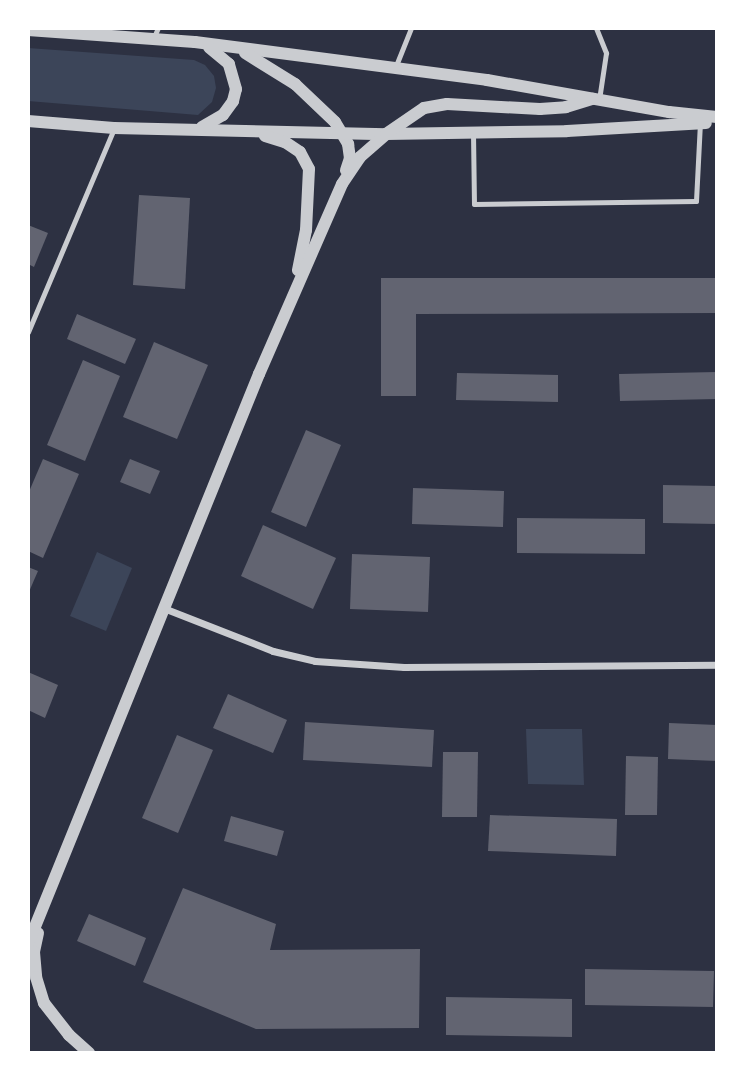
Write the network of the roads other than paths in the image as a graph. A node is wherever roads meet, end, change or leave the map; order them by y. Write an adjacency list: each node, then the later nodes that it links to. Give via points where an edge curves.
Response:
1 (411, 28): 7 (lane)
2 (596, 28): 8 (lane, via 606,53)
3 (28, 30): 4 (street)
4 (156, 34): 5 (street)
5 (195, 42): 6 (street); 13 (street, via 222,56 235,77 236,89 223,115)
6 (226, 47): 7 (street); 16 (street, via 247,54 295,84)
7 (395, 68): 8 (street)
8 (596, 100): 9 (street); 17 (street, via 540,109 447,104 424,108)
9 (717, 120): 11 (street)
10 (28, 121): 12 (street)
11 (700, 123): 15 (street); 15 (lane, via 696,201 474,204)
12 (114, 128): 13 (street); 20 (lane)
13 (195, 130): 14 (street)
14 (247, 131): 16 (street); 19 (street, via 285,142 300,152 309,169 306,230)
15 (474, 133): 17 (street)
16 (344, 134): 17 (street); 18 (street, via 350,158)
17 (386, 134): 18 (street, via 360,157)
18 (342, 184): 19 (street)
19 (290, 304): 21 (street)
20 (28, 332)
21 (166, 609): 22 (street, via 273,651 315,662 404,667); 23 (street)
22 (717, 665)
23 (49, 889): 24 (street); 25 (street); 26 (street, via 34,952 36,977 44,1003)
24 (28, 926)
25 (28, 944)
26 (89, 1053)

